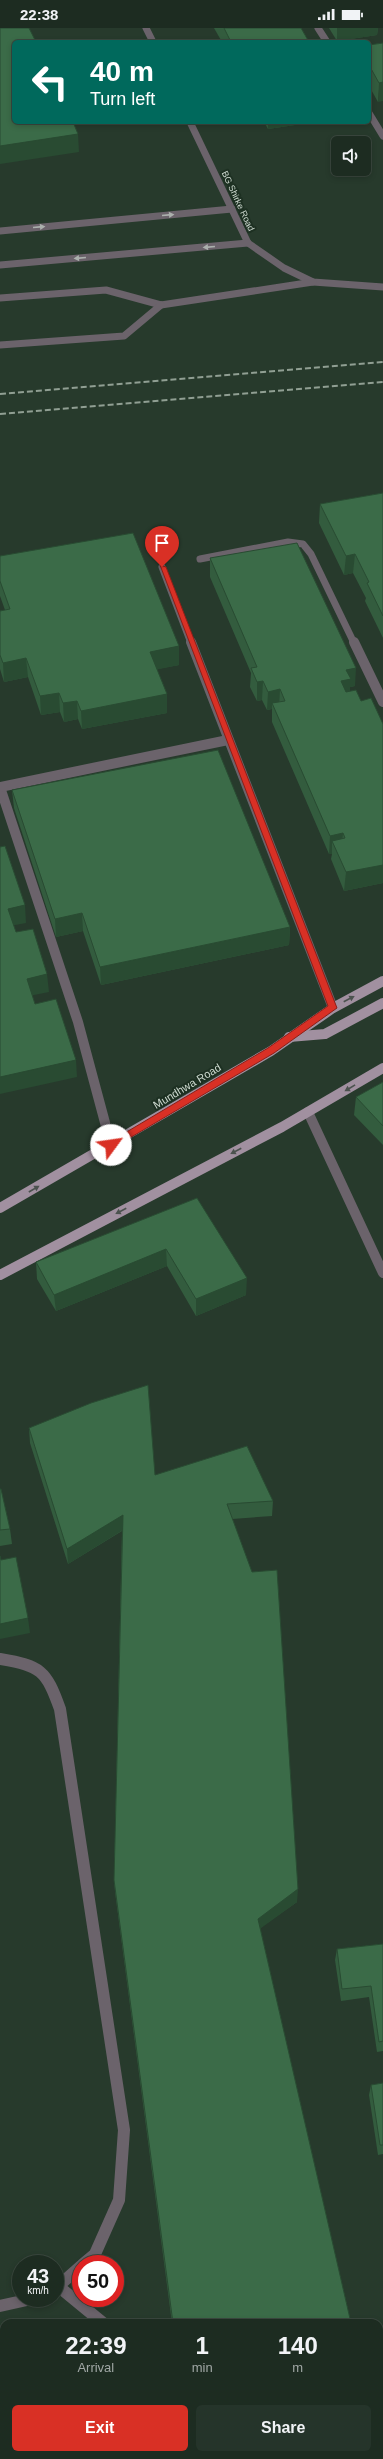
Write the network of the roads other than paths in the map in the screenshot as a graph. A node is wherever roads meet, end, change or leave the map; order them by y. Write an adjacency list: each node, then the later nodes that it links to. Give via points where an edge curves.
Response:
1 (146, 28): 3 (street)
2 (318, 28): 4 (street)
3 (151, 40)
4 (326, 40)
5 (371, 116): 7 (street)
6 (191, 124): 8 (street, BG Shirke Road)
7 (383, 136)
8 (232, 209): 9 (street, one-way to 8); 10 (street, BG Shirke Road)
9 (0, 231)
10 (248, 244): 11 (street, one-way to 11); 12 (street, BG Shirke Road, via 284,268)
11 (0, 265)
12 (313, 282): 13 (street, BG Shirke Road); 15 (street)
13 (383, 287)
14 (0, 298): 15 (street, via 106,290)
15 (161, 305): 16 (street, via 124,336)
16 (0, 345)
17 (200, 558): 19 (street, via 288,542 302,544 311,554)
18 (162, 567): 20 (street)
19 (383, 702)
20 (228, 740): 21 (street); 24 (street)
21 (0, 787): 28 (street, via 78,1022)
22 (383, 980): 24 (main road, Mundhwa Road, one-way to 22)
23 (383, 1003): 25 (main road, via 325,1034)
24 (333, 1008): 25 (main road, Mundhwa Road)
25 (289, 1037): 28 (main road, Mundhwa Road, via 271,1051)
26 (383, 1068): 27 (main road, one-way to 27)
27 (308, 1112): 30 (street); 31 (main road, one-way to 31)
28 (111, 1145): 29 (main road, Mundhwa Road, one-way to 28)
29 (0, 1208)
30 (383, 1273)
31 (0, 1275)
32 (0, 1659): 33 (street, via 30,1664 50,1682 60,1709 124,2130 120,2200)
33 (94, 2255)
34 (72, 2274): 35 (street)
35 (64, 2281)
36 (64, 2292): 39 (street)
37 (12, 2303): 38 (street)
38 (0, 2306)
39 (98, 2319)

